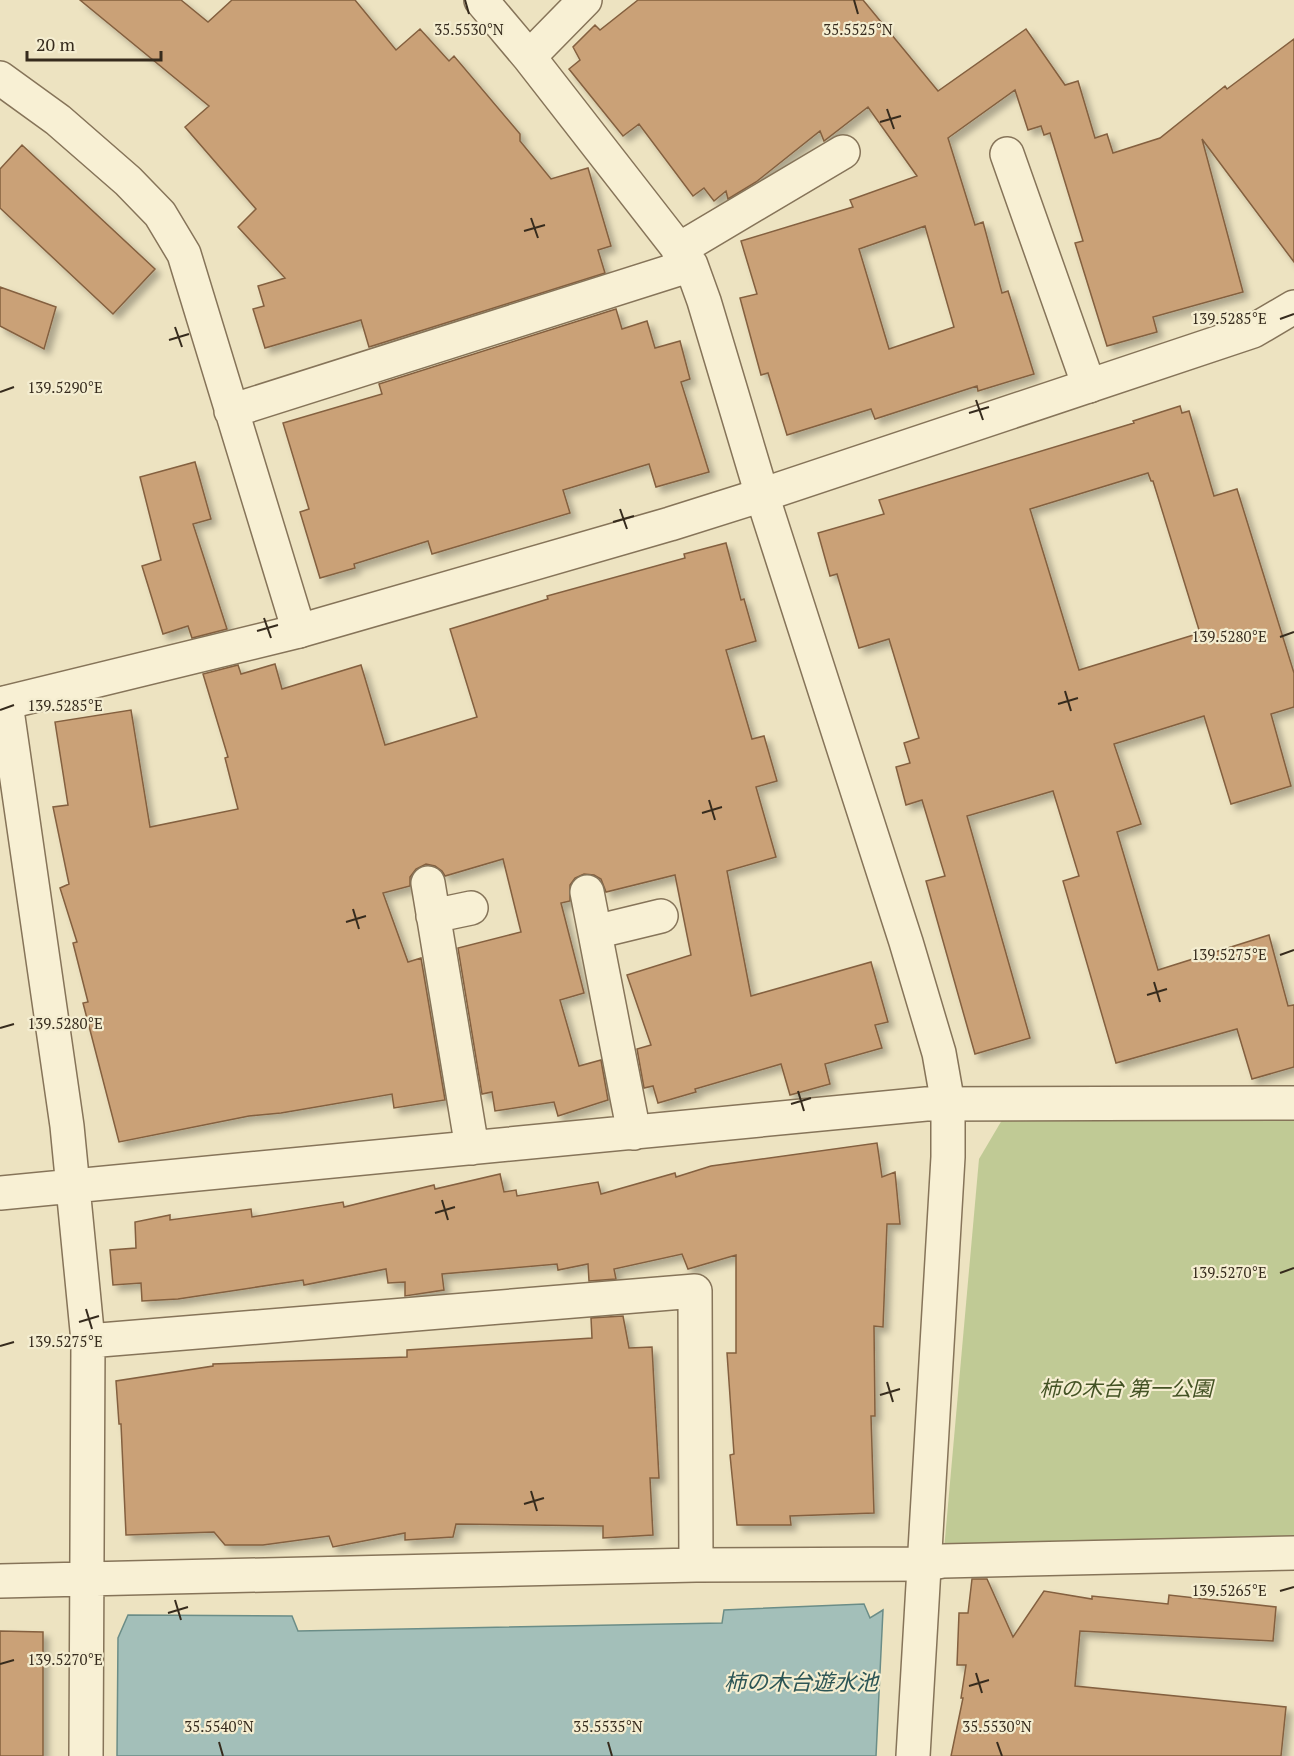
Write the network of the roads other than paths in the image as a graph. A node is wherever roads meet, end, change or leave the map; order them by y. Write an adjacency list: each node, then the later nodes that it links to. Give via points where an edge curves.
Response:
1 (481, 0): 3 (street)
2 (585, 0): 3 (street)
3 (529, 57): 7 (street)
4 (0, 78): 10 (street, via 58,120 128,181 159,214 184,254)
5 (843, 152): 7 (street)
6 (1007, 154): 9 (street)
7 (684, 258): 10 (street); 11 (street, via 704,301)
8 (1294, 307): 9 (street, via 1253,331)
9 (1089, 386): 11 (street)
10 (231, 411): 12 (street)
11 (762, 495): 12 (street); 21 (street, via 906,942 939,1053)
12 (299, 631): 13 (street)
13 (3, 704): 24 (street)
14 (428, 883): 17 (street)
15 (587, 892): 19 (street)
16 (471, 908): 17 (street)
17 (434, 916): 23 (street)
18 (662, 916): 19 (street)
19 (595, 932): 22 (street)
20 (1294, 1103): 21 (street)
21 (948, 1104): 22 (street); 28 (street)
22 (634, 1133): 23 (street)
23 (472, 1148): 24 (street)
24 (74, 1186): 25 (street); 26 (street)
25 (0, 1193)
26 (88, 1341): 29 (street, via 695,1291); 30 (street)
27 (1294, 1553): 28 (street)
28 (926, 1564): 29 (street); 33 (street)
29 (696, 1565): 30 (street)
30 (88, 1579): 31 (street); 32 (street)
31 (0, 1581)
32 (86, 1756)
33 (913, 1756)

